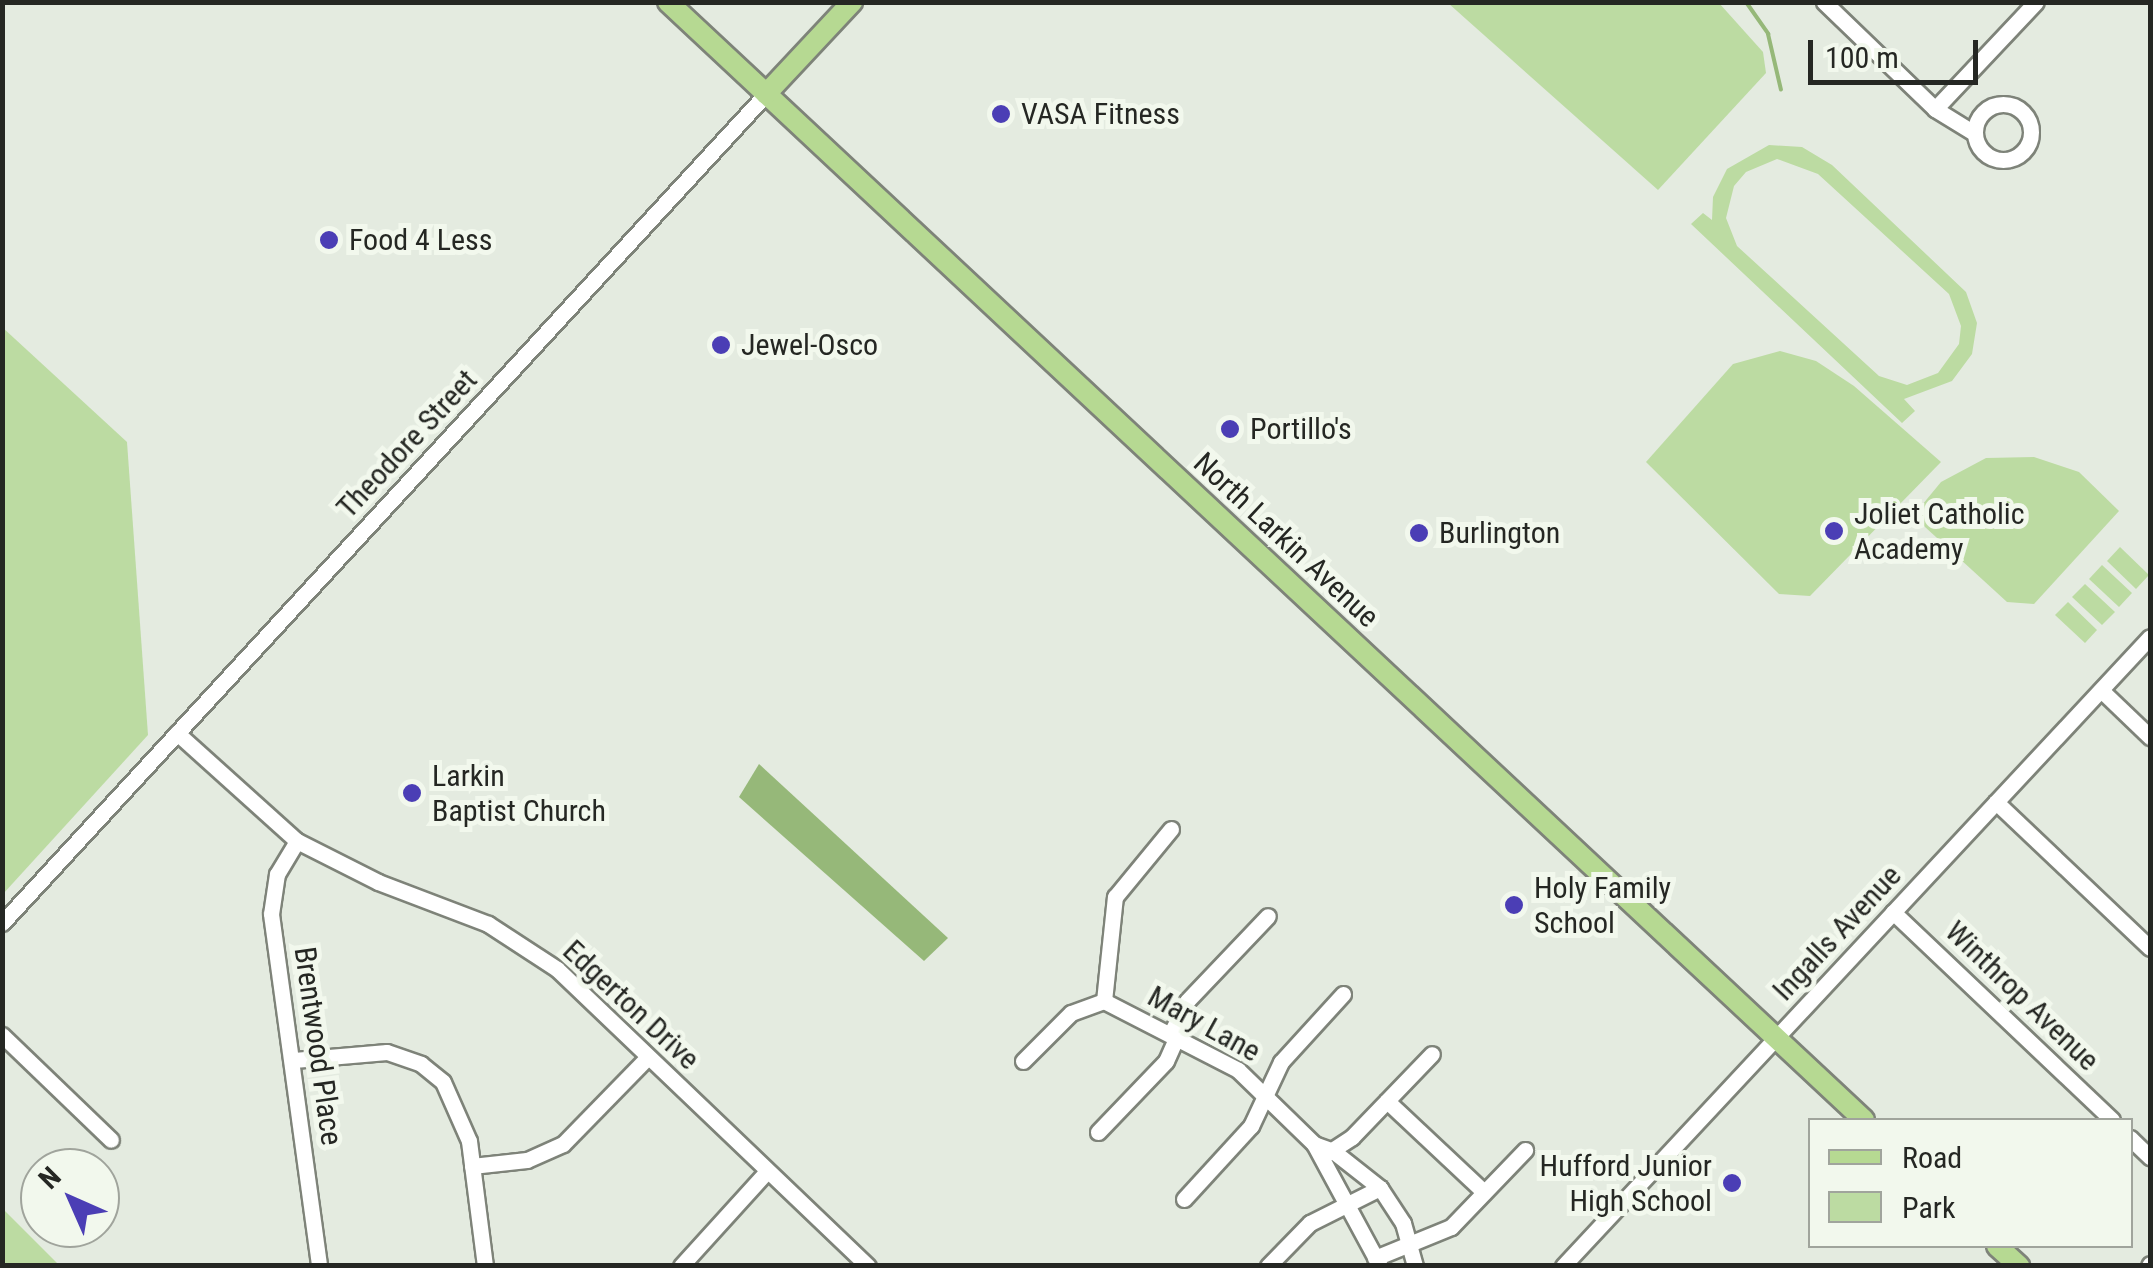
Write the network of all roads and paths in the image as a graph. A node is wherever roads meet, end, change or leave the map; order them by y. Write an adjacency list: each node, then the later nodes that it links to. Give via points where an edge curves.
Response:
1 (668, 2): 5 (main road, North Larkin Avenue)
2 (852, 2): 5 (main road, Theodore Street)
3 (1824, 2): 6 (street)
4 (2036, 2): 6 (street)
5 (766, 94): 10 (street, Theodore Street); 23 (main road, North Larkin Avenue)
6 (1936, 109): 7 (street)
7 (1974, 133)
8 (2150, 637): 9 (street, Ingalls Avenue)
9 (2101, 690): 11 (street); 12 (street, Ingalls Avenue)
10 (177, 733): 14 (street, Edgerton Drive); 17 (street, Theodore Street)
11 (2150, 738)
12 (1996, 802): 15 (street, Ingalls Avenue); 18 (street)
13 (1171, 829): 20 (street, via 1115,897)
14 (296, 840): 25 (street, Edgerton Drive, via 525,946); 26 (street, Brentwood Place, via 276,874 271,914)
15 (1893, 912): 23 (street, Ingalls Avenue); 31 (street, Winthrop Avenue)
16 (1268, 916): 21 (street, via 1188,1002)
17 (2, 923)
18 (2150, 948)
19 (1343, 994): 28 (street, via 1281,1062)
20 (1104, 1001): 21 (street, Mary Lane); 27 (street, via 1070,1013)
21 (1174, 1034): 28 (street, Mary Lane); 32 (street, via 1166,1061)
22 (2, 1035): 33 (street)
23 (1776, 1038): 30 (main road, North Larkin Avenue); 51 (street, Ingalls Avenue)
24 (1432, 1054): 29 (street)
25 (647, 1058): 36 (street, via 563,1144 527,1160); 37 (street, Edgerton Drive)
26 (294, 1060): 36 (street, via 387,1052 422,1064 443,1082 460,1111); 45 (street, Brentwood Place)
27 (1023, 1060)
28 (1266, 1092): 35 (street, Mary Lane); 40 (street, via 1251,1126)
29 (1387, 1100): 35 (street); 39 (street)
30 (1862, 1118)
31 (2110, 1118)
32 (1098, 1132)
33 (111, 1140)
34 (1525, 1150): 39 (street)
35 (1322, 1151): 38 (street, Mary Lane); 41 (street, Mary Lane)
36 (472, 1166): 46 (street)
37 (768, 1171): 47 (street); 48 (street, Edgerton Drive)
38 (1380, 1188): 41 (street); 42 (street, Mary Lane)
39 (1484, 1192): 42 (street, via 1451,1227)
40 (1184, 1199)
41 (1346, 1206): 44 (street, Mary Lane); 49 (street, via 1310,1223)
42 (1412, 1245): 44 (street); 50 (street, Mary Lane)
43 (2000, 1248): 52 (main road)
44 (1377, 1262)
45 (319, 1266)
46 (485, 1266)
47 (682, 1266)
48 (868, 1266)
49 (1268, 1266)
50 (1414, 1266)
51 (1563, 1266)
52 (2019, 1266)

